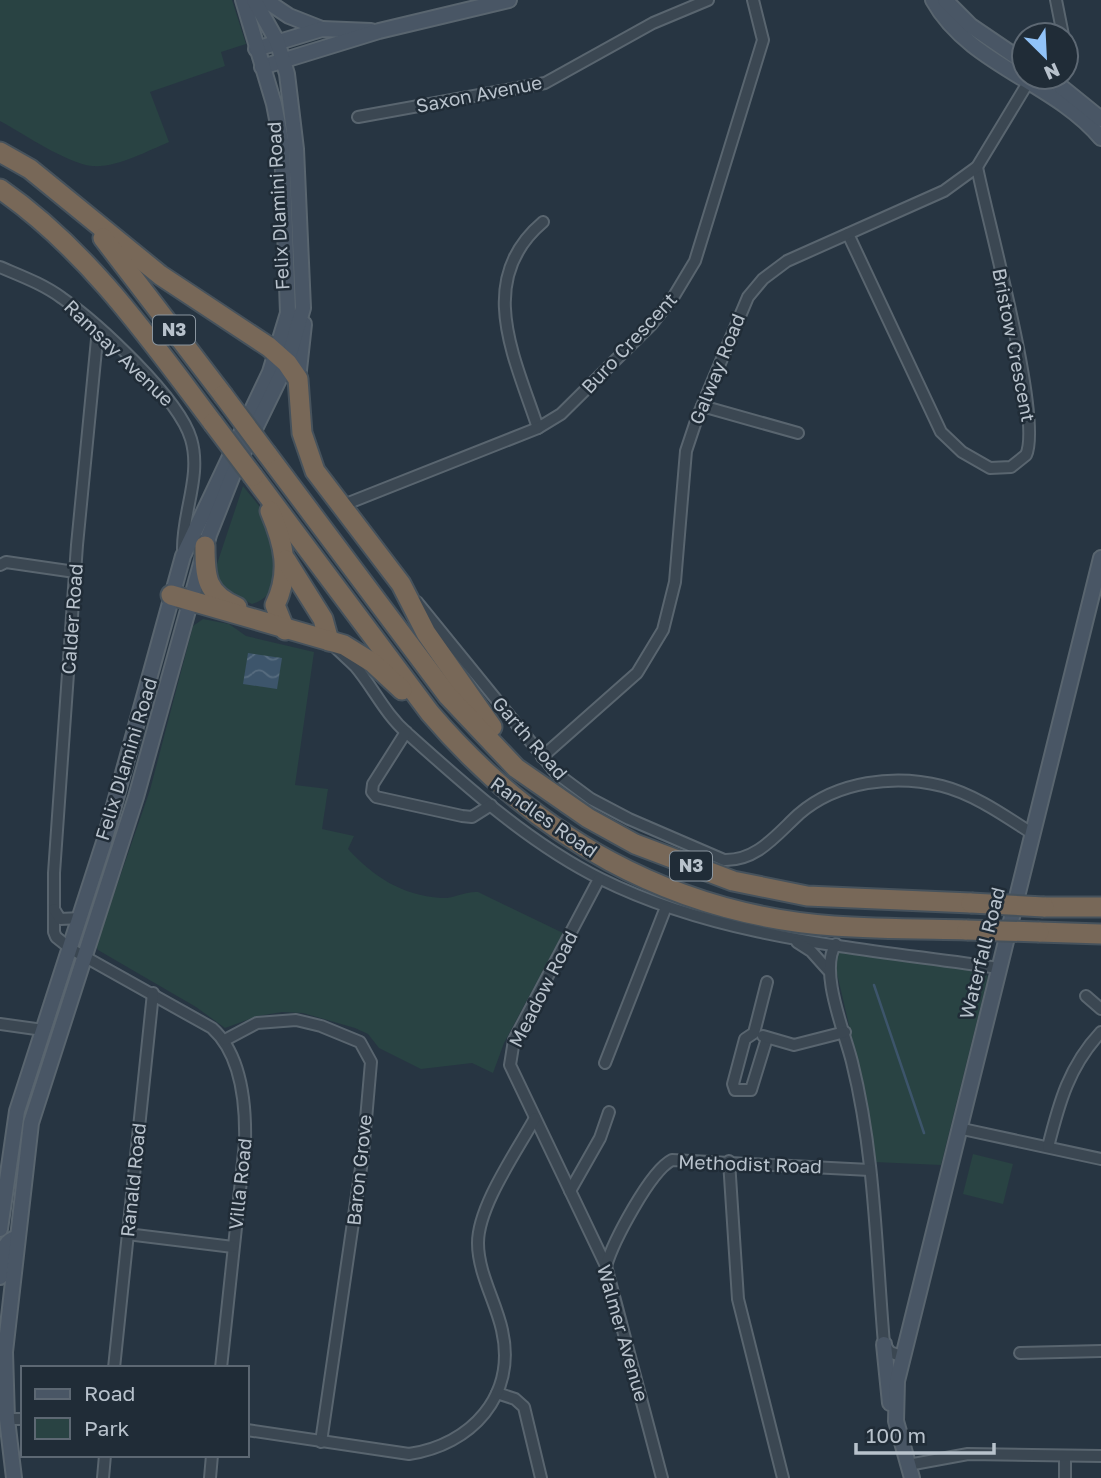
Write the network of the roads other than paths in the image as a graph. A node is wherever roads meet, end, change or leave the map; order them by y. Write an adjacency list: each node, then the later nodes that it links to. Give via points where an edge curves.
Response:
1 (243, 0): 14 (main road, Felix Dlamini Road)
2 (254, 0): 13 (main road, Felix Dlamini Road)
3 (265, 0): 11 (main road)
4 (509, 0): 12 (main road)
5 (708, 0): 22 (street, Saxon Avenue, via 653,23 545,83)
6 (754, 0): 37 (street, Buro Crescent, via 763,40 695,261 652,324 561,414)
7 (933, 0): 18 (main road, via 963,36)
8 (946, 0): 15 (main road, via 971,26)
9 (1056, 0): 10 (street)
10 (1060, 21)
11 (322, 29): 12 (main road); 13 (main road)
12 (380, 31): 16 (main road)
13 (277, 41): 14 (main road); 16 (main road, Felix Dlamini Road)
14 (256, 49): 17 (main road, Felix Dlamini Road)
15 (1010, 52)
16 (285, 60): 17 (main road); 32 (main road, Felix Dlamini Road, via 296,149)
17 (262, 67): 34 (main road, Felix Dlamini Road, via 282,145 289,305)
18 (1010, 68)
19 (1023, 91): 26 (street, Galway Road)
20 (1044, 91): 24 (main road)
21 (1069, 91): 23 (main road)
22 (358, 117)
23 (1101, 119)
24 (1101, 138)
25 (0, 152): 28 (highway, N3, via 30,169)
26 (977, 167): 30 (street, Galway Road, via 944,191); 30 (street, Bristow Crescent, via 1031,430 1026,455 1011,467 979,464 941,432)
27 (0, 189): 39 (highway, N3, bridge, via 74,250 132,314)
28 (80, 209): 34 (highway, via 160,275); 57 (highway, N3, bridge, via 448,696)
29 (543, 222): 37 (street, via 520,244 503,308 506,331)
30 (848, 234): 36 (street, Galway Road, via 787,261 763,279 739,313)
31 (0, 267): 33 (street, Ramsay Avenue, via 60,296)
32 (303, 308): 34 (main road, Felix Dlamini Road); 35 (main road, via 305,340)
33 (98, 329): 42 (street, Ramsay Avenue, via 171,402 192,440 194,464); 46 (street, Calder Road)
34 (282, 358): 35 (highway); 41 (main road, Felix Dlamini Road); 42 (main road, Felix Dlamini Road)
35 (298, 379): 40 (highway, via 306,450)
36 (702, 406): 38 (street); 56 (street, Galway Road, via 683,468 675,582 663,630 637,673)
37 (538, 428): 40 (street, Buro Crescent)
38 (799, 433)
39 (256, 481): 44 (highway); 54 (highway, N3)
40 (341, 506): 47 (highway)
41 (205, 546): 49 (main road, Felix Dlamini Road); 50 (highway, via 206,576)
42 (183, 556): 48 (main road, Felix Dlamini Road)
43 (1101, 558): 59 (main road, Waterfall Road)
44 (286, 560): 51 (highway); 53 (highway, via 317,607)
45 (0, 565): 46 (street, via 6,562)
46 (75, 572): 63 (street, Calder Road)
47 (401, 584): 56 (street, Garth Road); 57 (highway, via 426,633)
48 (172, 590): 49 (highway); 64 (main road, Felix Dlamini Road)
49 (193, 596): 50 (highway); 52 (highway); 69 (main road, Felix Dlamini Road)
50 (221, 600): 51 (highway, via 255,613)
51 (275, 605): 52 (highway)
52 (285, 630): 53 (highway)
53 (329, 641): 54 (highway, via 361,654); 55 (street, Randles Road, via 355,666 379,703)
54 (430, 713): 65 (highway, N3, bridge, via 482,770 570,838 628,871 722,907 831,926)
55 (406, 732): 58 (street, Randles Road); 58 (street, via 373,784 376,797 472,817)
56 (542, 757): 59 (street, Garth Road, via 591,799 724,860 758,852 817,800 842,788 883,780 943,786 992,808)
57 (516, 768): 62 (highway, N3, bridge, via 635,844 733,881 807,896)
58 (491, 804): 60 (street, Randles Road, via 545,845)
59 (1033, 834): 70 (main road, Waterfall Road)
60 (600, 878): 61 (street, Randles Road); 85 (street, Meadow Road, via 510,1053 513,1076)
61 (666, 907): 66 (street, Randles Road); 83 (street)
62 (1101, 907)
63 (54, 909): 64 (street, via 60,919); 68 (street, Calder Road, via 55,937)
64 (80, 918): 68 (main road, Felix Dlamini Road)
65 (1101, 933)
66 (791, 939): 67 (street, Randles Road); 71 (street, Randles Road, via 811,951)
67 (836, 944): 70 (street, Randles Road); 71 (street)
68 (71, 948): 69 (street); 77 (main road, Felix Dlamini Road)
69 (85, 956): 73 (street); 91 (main road, Felix Dlamini Road, via 31,1123)
70 (998, 968): 86 (main road, Waterfall Road)
71 (828, 970): 78 (street)
72 (767, 982): 80 (street)
73 (153, 993): 82 (street); 94 (street, Ranald Road)
74 (1086, 996): 75 (street)
75 (1101, 1009)
76 (0, 1024): 77 (street)
77 (43, 1030): 93 (main road, Felix Dlamini Road, via 12,1129)
78 (845, 1032): 81 (street, via 794,1045); 90 (street, via 859,1089)
79 (1101, 1032): 87 (street, via 1072,1069)
80 (754, 1033): 81 (street); 81 (street, via 745,1039 733,1084 739,1091 751,1090)
81 (767, 1038)
82 (225, 1040): 96 (street, Villa Road, via 234,1059 245,1121); 110 (street, Baron Grove, via 257,1023 296,1020 360,1042 370,1062 363,1153)
83 (605, 1063)
84 (609, 1112): 92 (street, via 593,1153)
85 (535, 1118): 92 (street, Walmer Avenue); 105 (street, via 479,1228 480,1261 504,1343)
86 (958, 1128): 87 (street); 102 (main road, Waterfall Road)
87 (1048, 1147): 88 (street)
88 (1101, 1159)
89 (729, 1161): 90 (street, Methodist Road); 97 (street, Methodist Road, via 682,1159 664,1164); 121 (street, via 738,1299)
90 (870, 1170): 99 (street)
91 (23, 1188): 93 (main road, via 11,1229); 95 (main road, Felix Dlamini Road)
92 (570, 1191): 97 (street, Walmer Avenue)
93 (0, 1230)
94 (127, 1234): 96 (street); 103 (street, Ranald Road)
95 (16, 1238): 98 (main road, via 4,1246); 106 (main road, Felix Dlamini Road, via 5,1352)
96 (233, 1247): 104 (street, Villa Road)
97 (606, 1266): 120 (street, Walmer Avenue)
98 (0, 1277)
99 (884, 1344): 102 (street); 108 (main road, via 887,1393)
100 (1101, 1351): 101 (street)
101 (1020, 1353)
102 (903, 1357): 108 (main road, via 895,1392)
103 (114, 1366)
104 (221, 1366)
105 (497, 1394): 110 (street, via 473,1429 433,1450 393,1453); 119 (street, via 515,1399 523,1407)
106 (7, 1419): 107 (street); 116 (main road, Felix Dlamini Road)
107 (21, 1419)
108 (896, 1421): 115 (main road)
109 (248, 1430): 110 (street)
110 (321, 1442)
111 (1065, 1456): 112 (street); 115 (street, via 968,1454); 122 (street)
112 (1101, 1456)
113 (105, 1457): 117 (street)
114 (212, 1457): 118 (street)
115 (910, 1471)
116 (14, 1478)
117 (103, 1478)
118 (210, 1478)
119 (541, 1478)
120 (662, 1478)
121 (783, 1478)
122 (1065, 1478)

